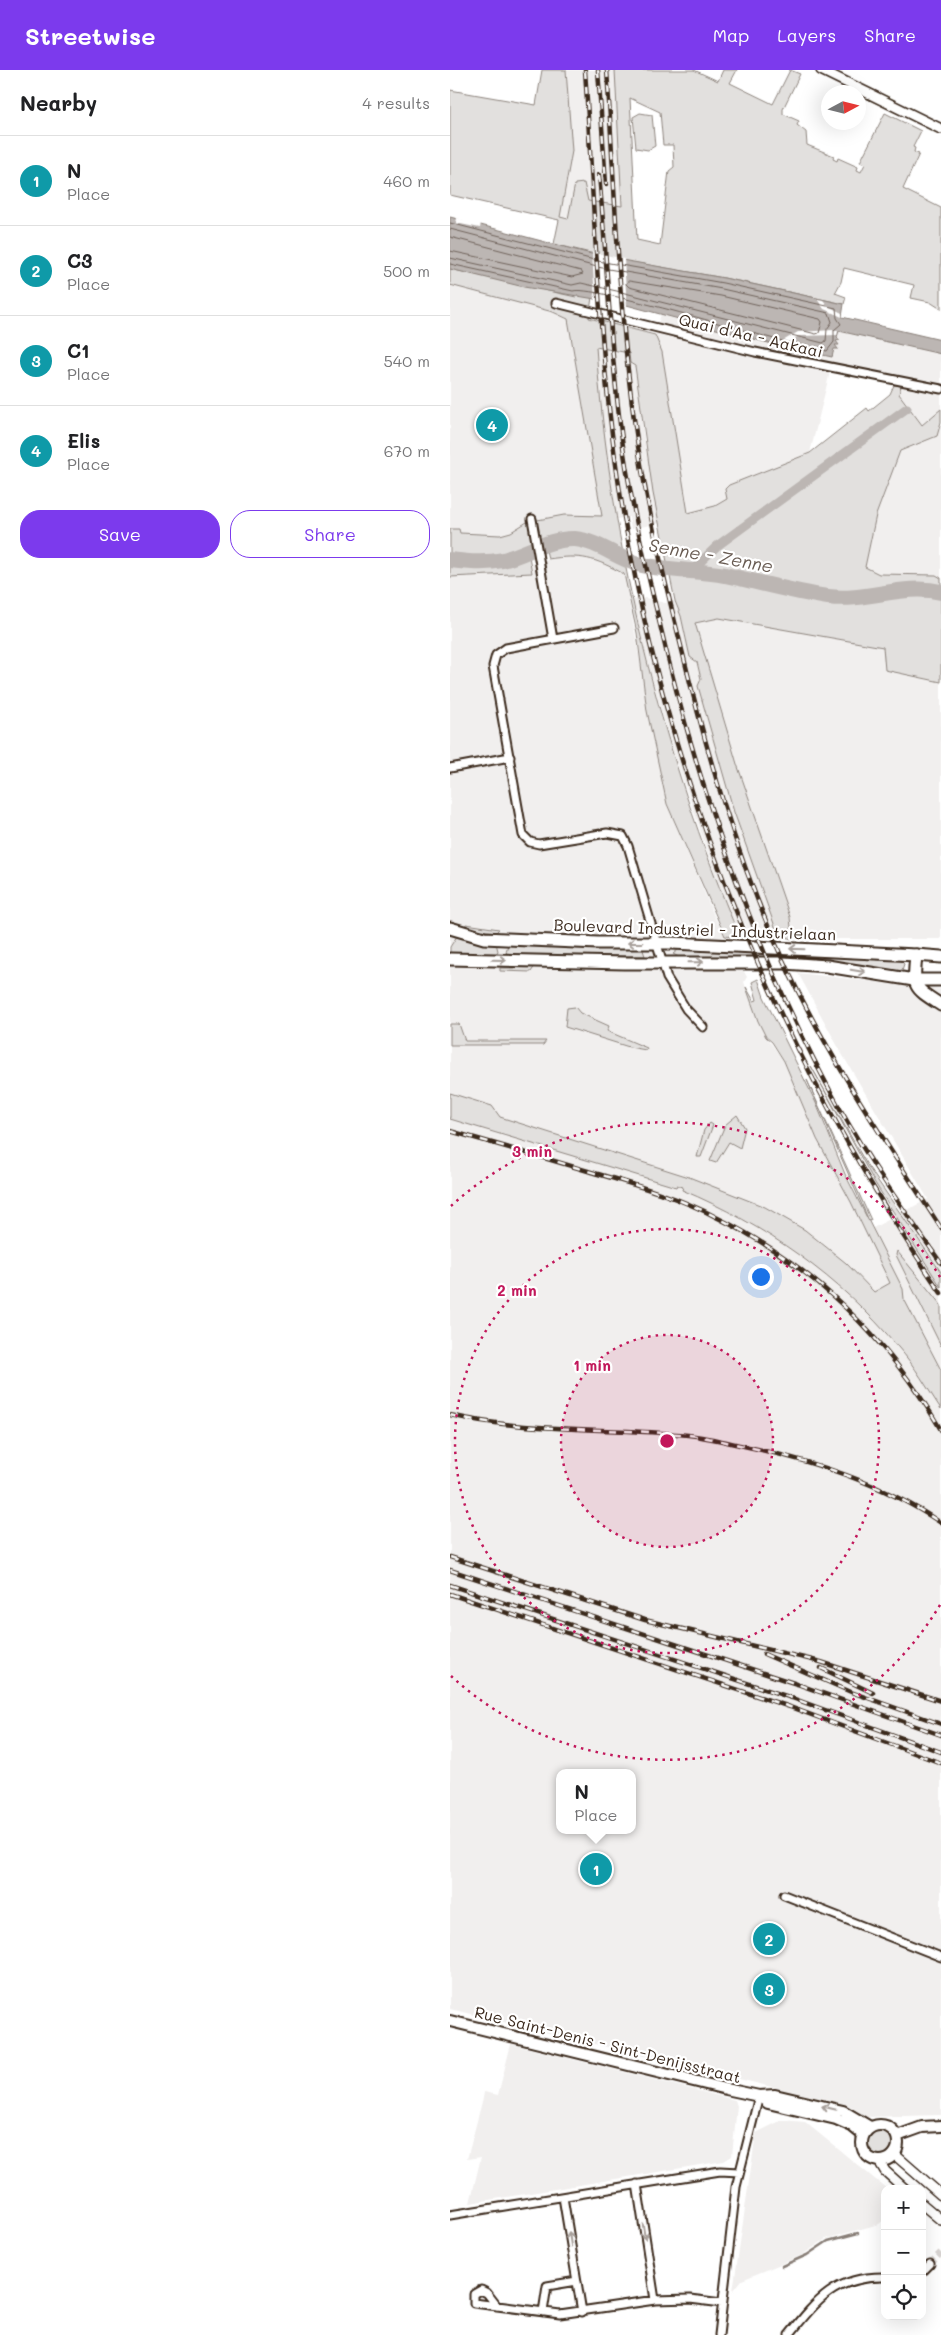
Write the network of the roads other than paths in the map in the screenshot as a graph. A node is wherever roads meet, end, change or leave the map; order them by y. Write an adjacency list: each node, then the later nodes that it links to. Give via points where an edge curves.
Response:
1 (821, 70): 2 (street)
2 (941, 129)
3 (556, 304): 4 (street, Quai d'Aa - Aakaai, via 755,352)
4 (941, 389)
5 (533, 522): 7 (street)
6 (614, 628): 7 (street)
7 (553, 639): 8 (street, via 506,648 495,658 493,666)
8 (510, 757): 9 (street); 11 (street, via 523,834 530,842 539,844 607,833 619,834 626,840)
9 (450, 768)
10 (450, 928): 11 (main road, Boulevard Industriel - Industrielaan, one-way to 10, via 484,938)
11 (656, 943): 12 (main road, Boulevard Industriel - Industrielaan, one-way to 11); 15 (street)
12 (916, 955): 13 (main road, Boulevard Industriel - Industrielaan); 16 (main road)
13 (941, 957)
14 (450, 959): 15 (main road, Boulevard Industriel - Industrielaan, one-way to 15)
15 (662, 962): 16 (main road, Boulevard Industriel - Industrielaan, one-way to 16, via 784,962); 19 (street, via 666,978 686,1009)
16 (914, 980): 17 (main road, Boulevard Industriel - Industrielaan); 18 (main road, via 916,986)
17 (941, 980)
18 (941, 1004)
19 (703, 1027)
20 (784, 1895): 21 (street)
21 (941, 1957)
22 (450, 2021): 23 (main road, Rue Saint-Denis - Sint-Denijsstraat)
23 (759, 2096): 25 (main road, Rue Saint-Denis - Sint-Denijsstraat, via 775,2095 843,2111); 29 (street)
24 (941, 2126): 26 (main road, via 922,2127)
25 (866, 2131): 26 (main road, via 878,2124 886,2125); 28 (main road, via 861,2144 864,2152)
26 (897, 2136): 27 (main road)
27 (894, 2154): 28 (main road); 32 (street)
28 (879, 2161): 31 (street)
29 (739, 2172): 30 (street, via 720,2171); 42 (street)
30 (637, 2184): 33 (street); 41 (street, one-way to 41)
31 (901, 2185)
32 (941, 2196)
33 (563, 2197): 35 (street); 40 (street, one-way to 33)
34 (926, 2207): 36 (street)
35 (450, 2215)
36 (941, 2220)
37 (930, 2264): 38 (street)
38 (926, 2268)
39 (881, 2277): 47 (street, via 852,2280 828,2291 813,2304)
40 (577, 2281): 44 (street, via 547,2286); 45 (street)
41 (656, 2300): 42 (street); 45 (street)
42 (722, 2303): 46 (street)
43 (497, 2306): 44 (street)
44 (544, 2312): 45 (street)
45 (582, 2312)
46 (718, 2335)
47 (789, 2335)

